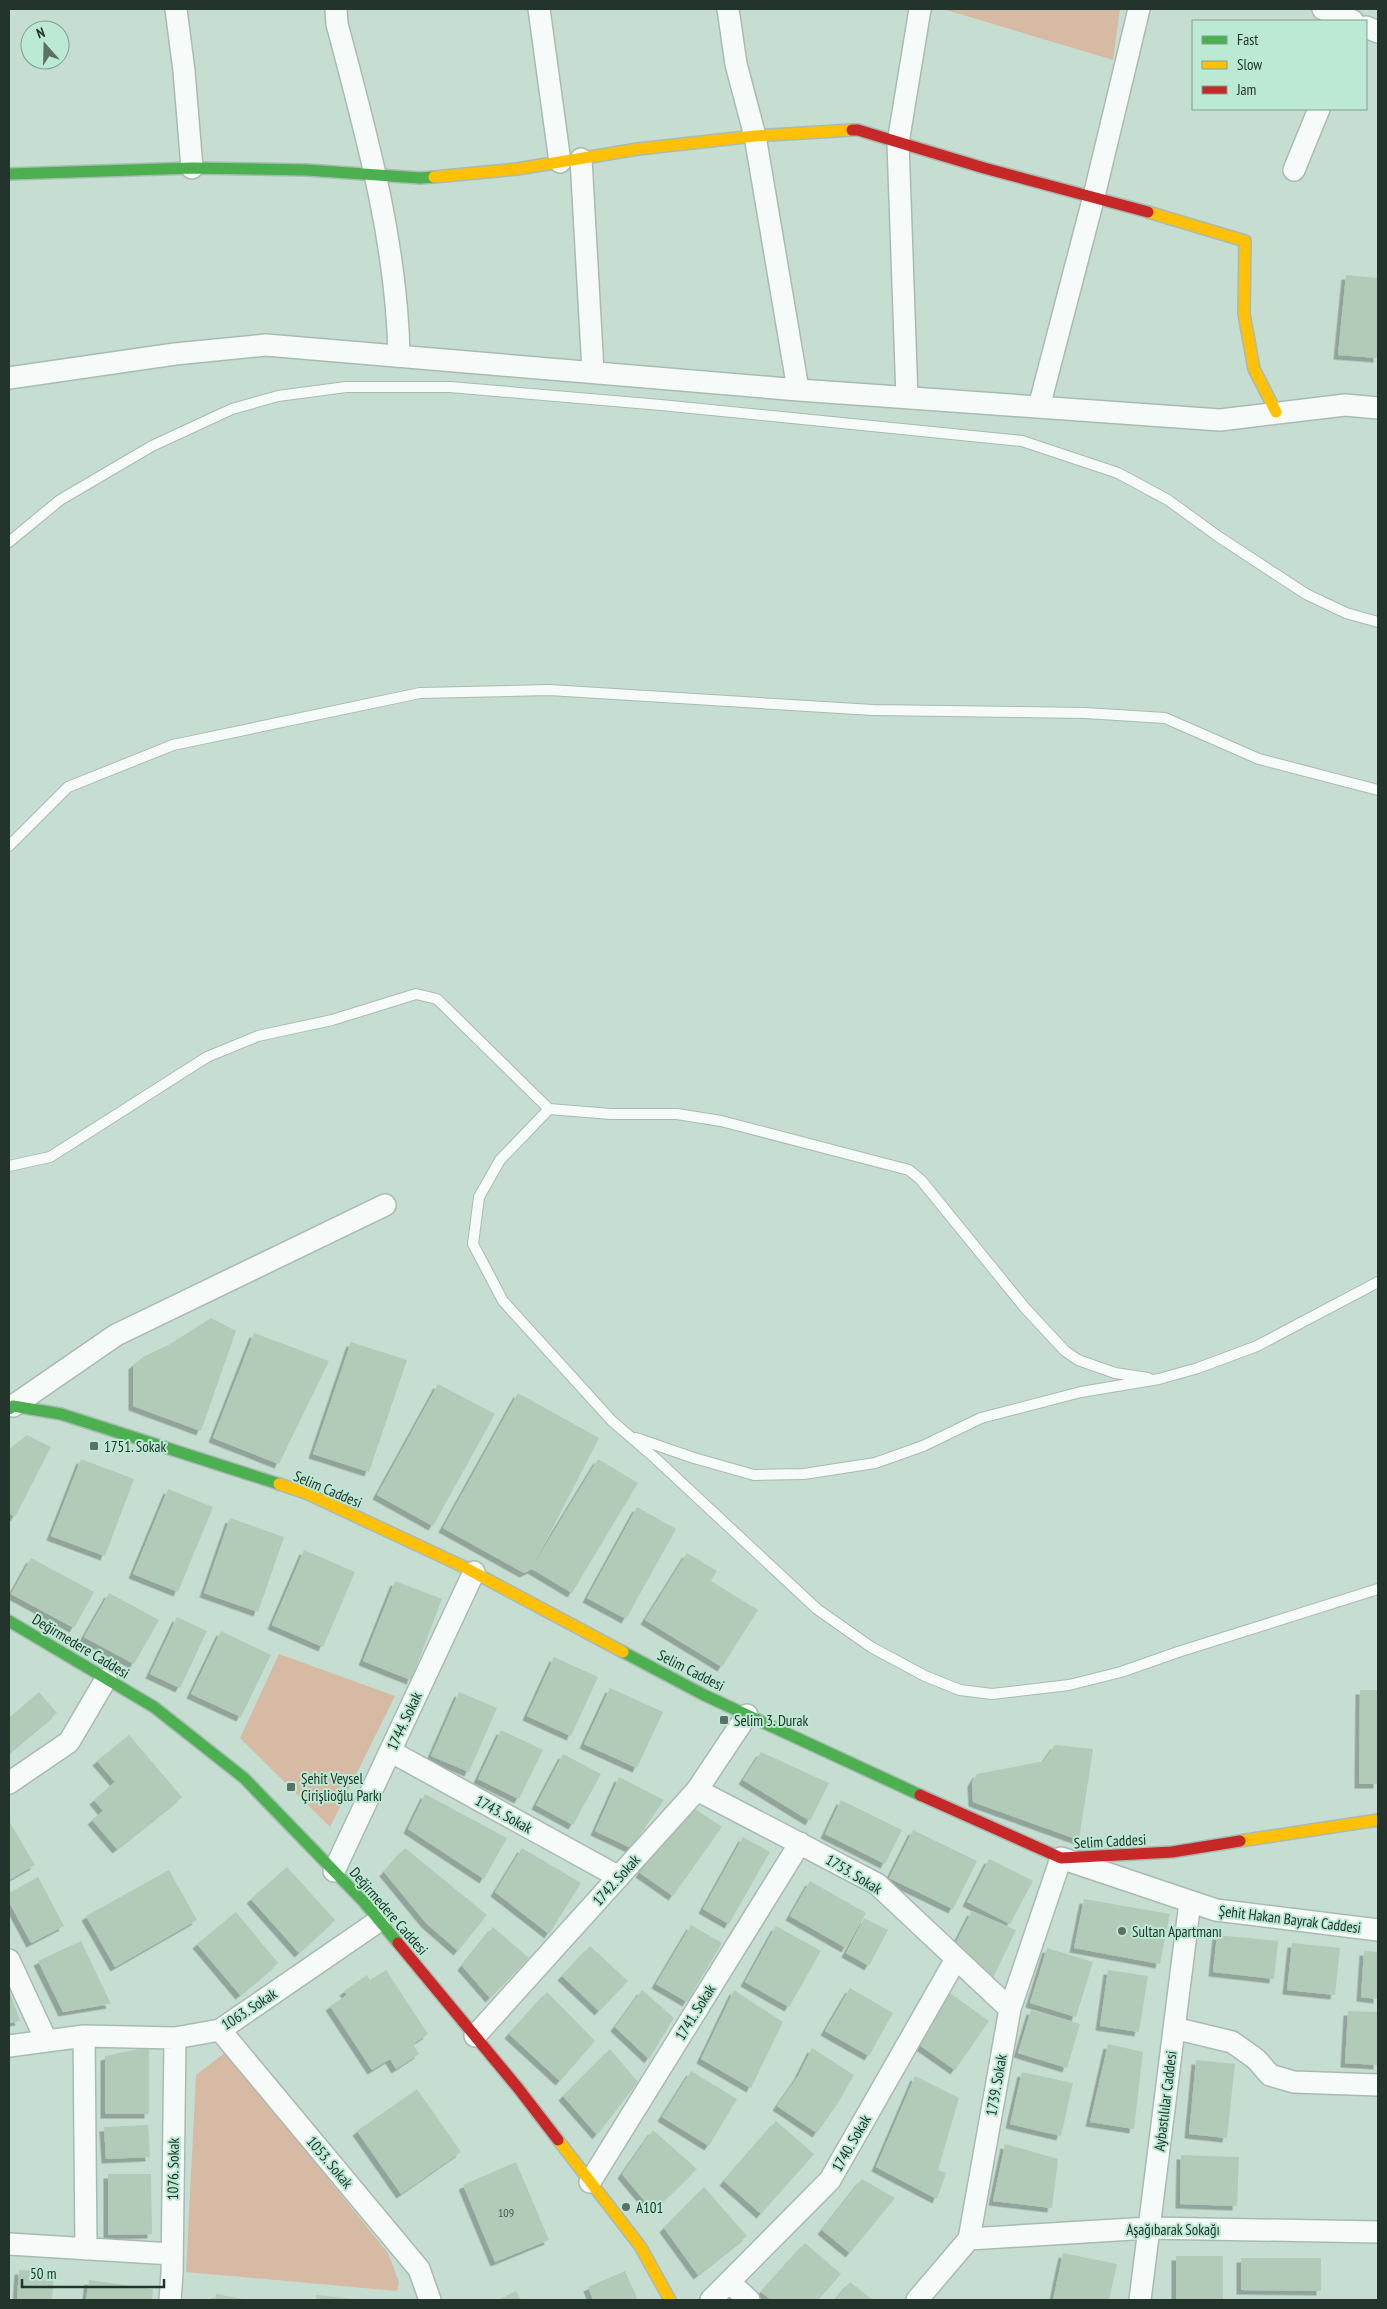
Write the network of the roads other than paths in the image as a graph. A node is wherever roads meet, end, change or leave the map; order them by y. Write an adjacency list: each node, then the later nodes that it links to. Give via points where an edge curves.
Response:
1 (176, 9): 14 (street)
2 (336, 9): 17 (street)
3 (539, 9): 13 (street)
4 (728, 9): 10 (street, via 736,64)
5 (920, 9): 11 (street)
6 (1139, 9): 18 (street)
7 (1323, 9): 8 (street)
8 (1350, 20)
9 (1319, 110): 15 (street)
10 (755, 136): 11 (street, via 858,130); 12 (street); 22 (street)
11 (898, 143): 18 (street); 23 (street)
12 (581, 159): 13 (street); 20 (street)
13 (560, 162): 17 (street, via 420,178)
14 (192, 168): 16 (street); 17 (street)
15 (1294, 170)
16 (9, 174)
17 (374, 175): 19 (street, via 394,276)
18 (1094, 196): 24 (street); 26 (street, via 1245,241 1244,314 1250,351 1254,369)
19 (399, 356): 20 (street); 21 (street, via 266,345 175,354)
20 (593, 371): 22 (street)
21 (9, 378)
22 (798, 388): 23 (street)
23 (907, 397): 24 (street)
24 (1039, 407): 26 (street, via 1220,420)
25 (1378, 408): 26 (street, via 1345,406)
26 (1276, 412)
27 (9, 542): 28 (lane, via 60,500 152,446 232,409 278,396 346,387 450,387 1022,442 1118,473 1168,500 1306,594 1346,613)
28 (1378, 622)
29 (1378, 790): 30 (lane, via 1259,759 1165,718 873,710 549,690 420,694 173,745 68,787)
30 (9, 846)
31 (548, 1109): 32 (lane, via 437,999 416,994 332,1020 258,1036 207,1057 50,1157); 35 (lane, via 611,1114 677,1114 720,1120 909,1170 921,1180 1025,1308 1065,1351 1078,1360 1115,1373); 37 (lane, via 500,1160 479,1197 473,1244 503,1301 612,1421)
32 (9, 1166)
33 (385, 1206): 36 (street, via 116,1335)
34 (1378, 1282): 35 (lane, via 1257,1346)
35 (1159, 1379): 37 (lane, via 1082,1392 981,1418 923,1446 876,1463 804,1474 754,1475)
36 (11, 1408): 38 (street, Selim Caddesi, via 60,1414 306,1494)
37 (630, 1436): 39 (lane, via 817,1610 871,1647 960,1690 992,1694 1069,1685 1122,1672)
38 (474, 1572): 42 (street, Selim Caddesi); 43 (street, 1744. Sokak)
39 (1378, 1590)
40 (9, 1621): 41 (street, Değirmedere Caddesi)
41 (106, 1679): 44 (street, via 69,1742); 49 (street, Değirmedere Caddesi, via 154,1708 244,1778)
42 (747, 1715): 45 (street, 1742. Sokak); 48 (street, Selim Caddesi)
43 (390, 1752): 49 (street, 1744. Sokak); 50 (street, 1743. Sokak)
44 (9, 1784)
45 (697, 1790): 47 (street, 1753. Sokak); 50 (street, 1742. Sokak)
46 (1378, 1820): 48 (street, Selim Caddesi, via 1172,1852)
47 (800, 1843): 54 (street, 1753. Sokak, via 877,1884); 65 (street, 1741. Sokak)
48 (1061, 1858): 51 (street, Şehit Hakan Bayrak Caddesi); 56 (street, 1739. Sokak)
49 (334, 1871): 52 (street, Değirmedere Caddesi)
50 (619, 1877): 60 (street, 1742. Sokak)
51 (1190, 1902): 53 (street, Şehit Hakan Bayrak Caddesi, via 1216,1910); 57 (street, Aybastılılar Caddesi)
52 (380, 1920): 58 (street, 1063. Sokak); 60 (street, Değirmedere Caddesi)
53 (1378, 1930)
54 (956, 1959): 56 (street, 1753. Sokak); 72 (street, 1740. Sokak, via 830,2180)
55 (9, 1960): 62 (street)
56 (1010, 2009): 68 (street, 1739. Sokak)
57 (1174, 2028): 64 (street, via 1232,2042 1270,2074 1294,2082); 66 (street, Aybastılılar Caddesi)
58 (220, 2030): 61 (street, 1063. Sokak); 74 (street, 1053. Sokak, via 419,2269)
59 (84, 2036): 61 (street, 1063. Sokak); 62 (street, 1063. Sokak); 70 (street)
60 (475, 2036): 65 (street, Değirmedere Caddesi)
61 (175, 2038): 71 (street, 1076. Sokak)
62 (46, 2040): 63 (street, 1063. Sokak)
63 (9, 2046)
64 (1378, 2085)
65 (590, 2182): 75 (street, Değirmedere Caddesi, via 640,2246)
66 (1149, 2228): 67 (street, Aşağıbarak Sokağı); 68 (street, Aşağıbarak Sokağı); 79 (street, Aybastılılar Caddesi)
67 (1378, 2232)
68 (969, 2239): 78 (street)
69 (9, 2244): 70 (street)
70 (86, 2249): 71 (street)
71 (172, 2254): 73 (street, 1076. Sokak)
72 (729, 2282): 76 (street, 1740. Sokak); 77 (street)
73 (170, 2300)
74 (430, 2300)
75 (670, 2300)
76 (711, 2300)
77 (749, 2300)
78 (917, 2300)
79 (1140, 2300)

